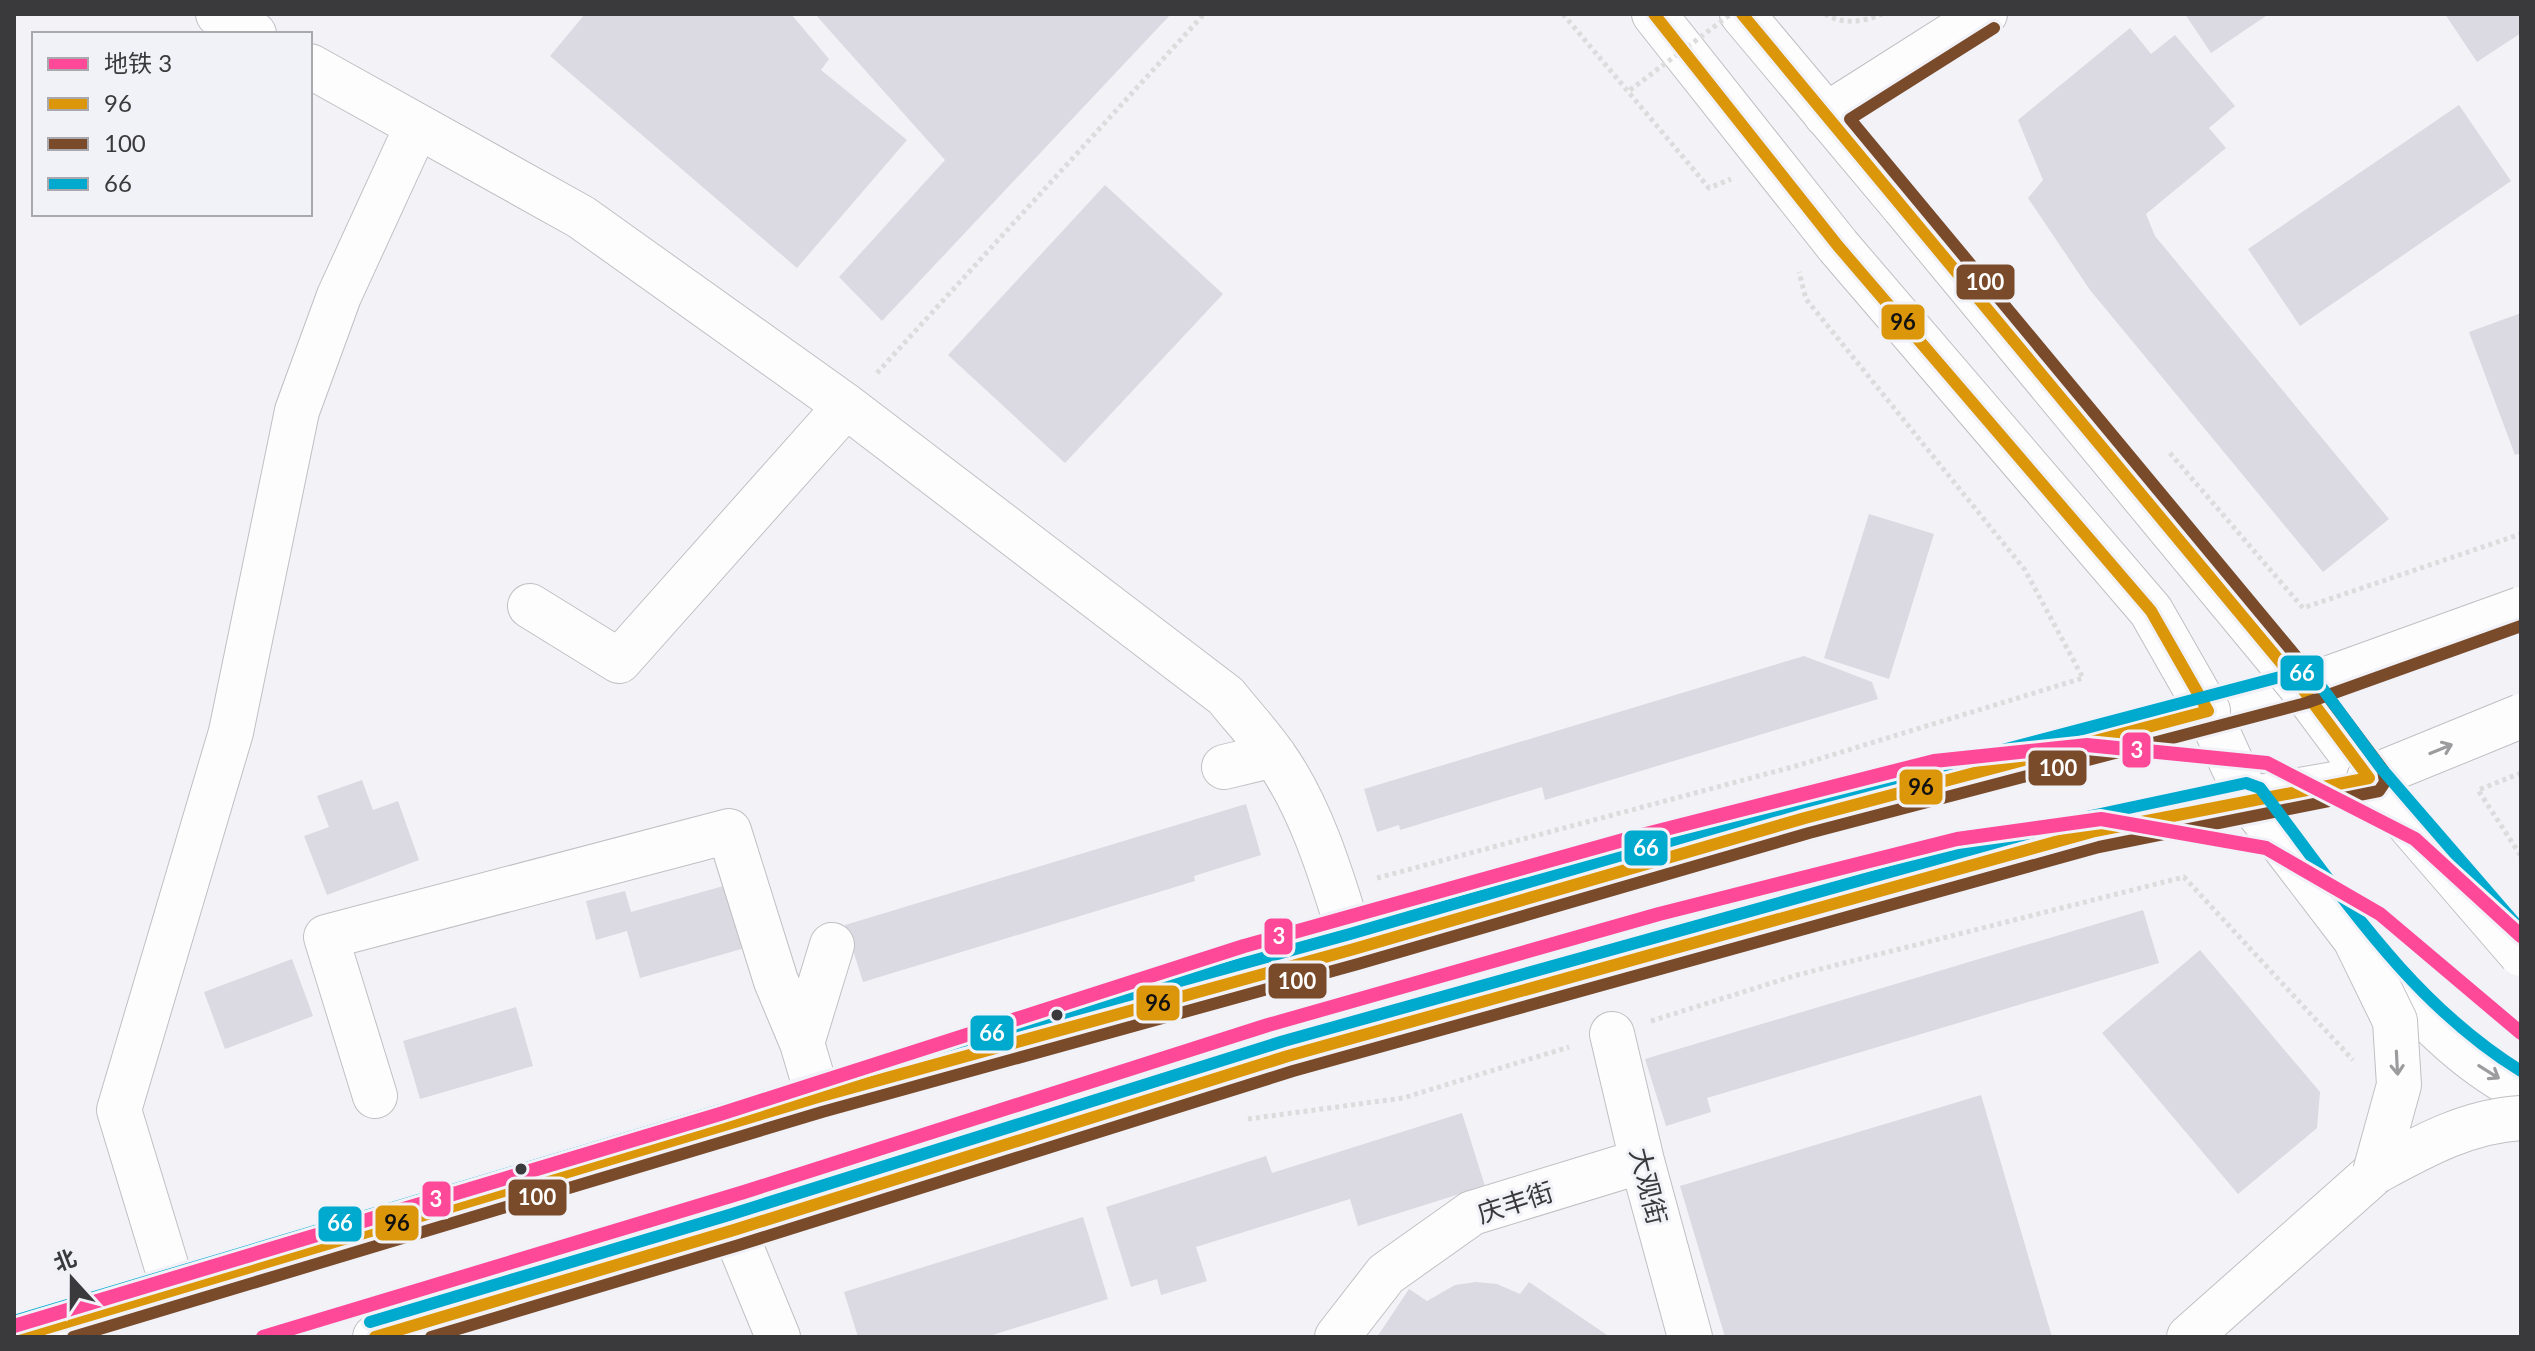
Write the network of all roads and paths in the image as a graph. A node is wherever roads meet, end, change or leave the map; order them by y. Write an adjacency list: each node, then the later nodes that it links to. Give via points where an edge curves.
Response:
1 (218, 14): 10 (main road)
2 (1204, 14): 17 (path)
3 (1563, 14): 12 (path)
4 (1654, 14): 23 (main road, bridge, via 1838,246 2151,611)
5 (1731, 14): 12 (path, bridge)
6 (1742, 14): 13 (main road)
7 (1825, 14): 8 (path, via 1866,21)
8 (1882, 14)
9 (1985, 14): 13 (main road)
10 (250, 32)
11 (312, 67): 14 (main road)
12 (1630, 90): 15 (path)
13 (1826, 115): 22 (main road, bridge)
14 (417, 126): 17 (main road, via 581,217); 45 (main road, via 339,296 297,411 231,732 119,1110)
15 (1709, 188)
16 (1798, 268): 31 (path, via 1806,299 2025,570 2083,678 1796,766)
17 (846, 406): 20 (main road, via 619,661); 25 (main road, via 1226,696)
18 (2161, 443): 19 (path, via 2303,608)
19 (2521, 534)
20 (530, 606)
21 (2521, 609): 22 (main road, bridge)
22 (2302, 688): 23 (main road); 28 (main road)
23 (2208, 711): 29 (main road); 34 (main road, bridge, via 1805,818)
24 (2521, 716): 28 (main road, one-way to 24, bridge)
25 (1274, 755): 26 (main road); 31 (main road)
26 (1224, 767)
27 (2521, 773): 30 (path, via 2478,790)
28 (2369, 778): 29 (main road); 35 (main road, bridge)
29 (2248, 799): 32 (main road, bridge); 44 (main road, bridge, via 2095,831 1288,1056)
30 (2521, 856)
31 (1336, 890): 34 (main road)
32 (2355, 939): 38 (main road, one-way to 38, bridge, via 2437,1031 2485,1072); 43 (main road, one-way to 43, bridge, via 2395,1021 2399,1085)
33 (832, 945): 37 (main road)
34 (1354, 949): 40 (main road)
35 (2521, 954)
36 (1612, 1034): 42 (main road, 大观街)
37 (802, 1043): 39 (main road, via 776,981 729,831 326,937); 40 (main road)
38 (2521, 1090)
39 (375, 1096)
40 (818, 1097): 45 (main road)
41 (2521, 1118): 43 (main road, bridge, via 2497,1119 2434,1140)
42 (1642, 1161): 49 (main road, 庆丰街, via 1472,1213 1386,1274); 50 (main road, 大观街)
43 (2375, 1172): 51 (main road)
44 (734, 1230): 47 (main road); 48 (main road)
45 (174, 1291): 46 (main road)
46 (17, 1337)
47 (375, 1337)
48 (778, 1337)
49 (1337, 1337)
50 (1690, 1337)
51 (2189, 1337)

